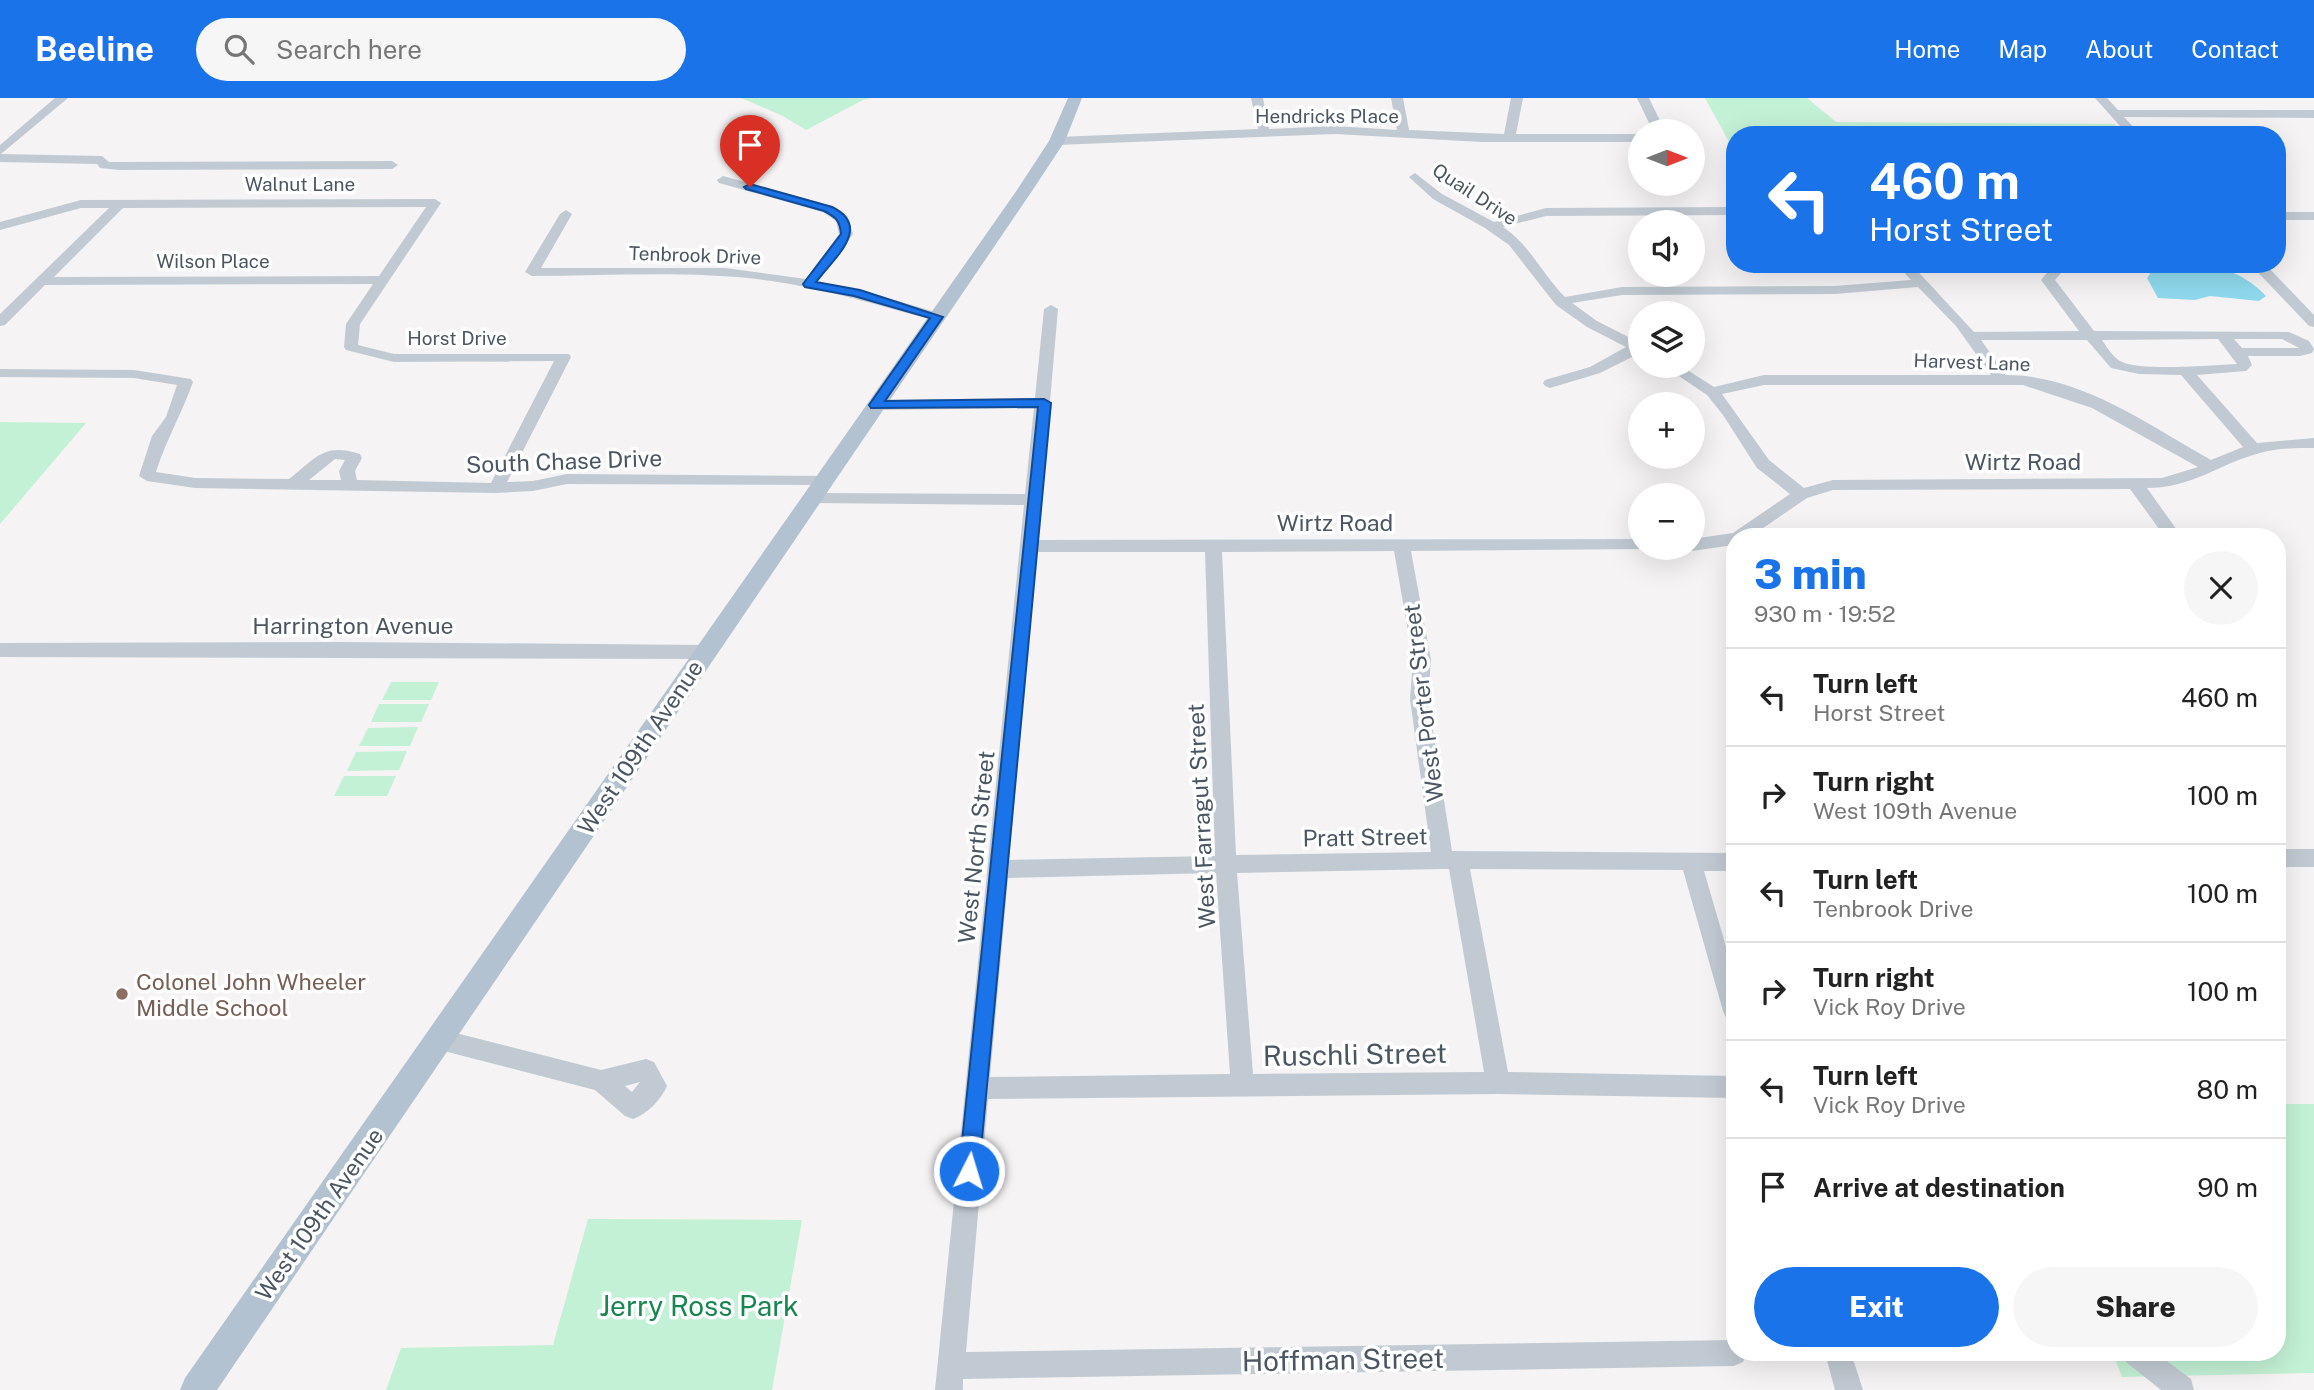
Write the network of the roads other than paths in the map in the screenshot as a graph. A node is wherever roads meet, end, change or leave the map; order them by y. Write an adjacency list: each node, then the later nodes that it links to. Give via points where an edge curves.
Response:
1 (62, 98): 13 (street)
2 (1074, 98): 17 (main road, West 109th Avenue)
3 (1257, 98): 12 (street)
4 (1396, 98): 14 (street)
5 (1517, 98): 15 (street)
6 (1643, 98): 10 (street)
7 (2101, 98): 8 (street)
8 (2115, 113): 9 (street); 11 (street)
9 (2314, 114)
10 (1653, 119)
11 (2127, 126)
12 (1264, 132): 14 (street, Hendricks Place); 17 (street, Hendricks Place)
13 (12, 133): 18 (street)
14 (1404, 134): 15 (street, Hendricks Place)
15 (1510, 137): 16 (street, Hendricks Place)
16 (1628, 138)
17 (1057, 141): 39 (main road, West 109th Avenue)
18 (0, 151)
19 (0, 158): 20 (street, via 102,160 104,165 119,166)
20 (392, 164)
21 (1415, 177): 29 (street, Quail Drive, via 1426,190)
22 (723, 180): 36 (street, via 828,209 842,219 846,234)
23 (120, 204): 28 (street, Walnut Lane, via 81,204); 33 (street, Walnut Lane, via 435,203); 34 (street)
24 (1726, 211): 29 (street, via 1546,212)
25 (566, 214): 36 (street, Tenbrook Drive, via 531,272 725,272)
26 (2286, 216): 27 (street)
27 (2314, 216)
28 (0, 226)
29 (1492, 226): 37 (street, Quail Drive, via 1515,243)
30 (1912, 273): 35 (street)
31 (2054, 273): 44 (street, via 2048,281)
32 (2266, 273): 41 (street)
33 (382, 280): 34 (street, Wilson Place); 46 (street, Walnut Lane, via 353,324)
34 (43, 281): 40 (street)
35 (1921, 283): 37 (street, via 1835,290 1622,291); 43 (street)
36 (809, 284): 39 (street, Tenbrook Drive)
37 (1561, 302): 45 (street, Quail Drive)
38 (1051, 309): 56 (street, West North Street)
39 (937, 317): 57 (main road, West 109th Avenue)
40 (0, 322)
41 (2314, 323)
42 (2222, 335): 44 (street); 47 (street); 47 (street, via 2284,335 2307,350)
43 (1970, 336): 44 (street); 53 (street)
44 (2091, 336): 50 (street, via 2120,367)
45 (1628, 342)
46 (351, 347): 49 (street, Horst Drive, via 394,358)
47 (2238, 352): 50 (street, via 2245,365 2241,368)
48 (1628, 355): 54 (street, via 1609,367)
49 (564, 357): 64 (street)
50 (2184, 369): 59 (street)
51 (0, 373): 62 (street, South Chase Drive, via 134,374 186,382 147,476 195,483)
52 (1690, 378): 55 (street)
53 (2000, 378): 55 (street, Harvest Lane, via 1763,380); 60 (street, Harvest Lane, via 2055,386 2107,407)
54 (1550, 383)
55 (1712, 392): 66 (street, via 1763,464)
56 (1044, 403): 57 (street); 67 (street, West North Street)
57 (876, 405): 65 (main road, West 109th Avenue)
58 (2314, 443): 59 (street, Wirtz Road)
59 (2253, 449): 60 (street, Wirtz Road)
60 (2212, 468): 61 (street, Wirtz Road, via 2182,481)
61 (2134, 483): 66 (street, Wirtz Road, via 1861,484 1833,485); 69 (street)
62 (292, 485): 63 (street, South Chase Drive); 63 (street, via 319,458 344,453 354,458 347,471)
63 (347, 485): 64 (street, South Chase Drive)
64 (496, 488): 65 (street, South Chase Drive, via 568,479)
65 (819, 489): 67 (street); 77 (main road, West 109th Avenue)
66 (1801, 494): 68 (street, Wirtz Road)
67 (1034, 499): 72 (street, West North Street)
68 (1752, 528)
69 (2167, 528)
70 (1726, 540): 71 (street)
71 (1705, 543)
72 (1031, 545): 73 (street, Wirtz Road); 84 (street, West North Street)
73 (1213, 545): 74 (street, Wirtz Road); 83 (street, West Farragut Street)
74 (1401, 545): 75 (street, Wirtz Road); 80 (street, West Porter Street, via 1422,660 1419,699)
75 (1628, 545)
76 (0, 650): 77 (street, Harrington Avenue)
77 (705, 652): 86 (main road, West 109th Avenue)
78 (2286, 858): 79 (street)
79 (2314, 858)
80 (1450, 861): 81 (street, Pratt Street); 83 (street, Pratt Street); 88 (street, West Porter Street)
81 (1691, 862): 82 (street, Pratt Street); 85 (street)
82 (1726, 862)
83 (1226, 865): 84 (street, Pratt Street); 89 (street, West Farragut Street)
84 (998, 869): 91 (street, West North Street)
85 (1726, 983)
86 (440, 1040): 87 (street); 97 (main road, West 109th Avenue)
87 (601, 1081)
88 (1498, 1083): 89 (street, Ruschli Street); 90 (street, Ruschli Street)
89 (1242, 1085): 91 (street, Ruschli Street)
90 (1726, 1087)
91 (977, 1088): 95 (street, West North Street)
92 (1726, 1353): 95 (street, Hoffman Street)
93 (1840, 1361): 98 (street)
94 (2145, 1361): 96 (street)
95 (950, 1378)
96 (2181, 1389)
97 (197, 1390)
98 (1849, 1390)

